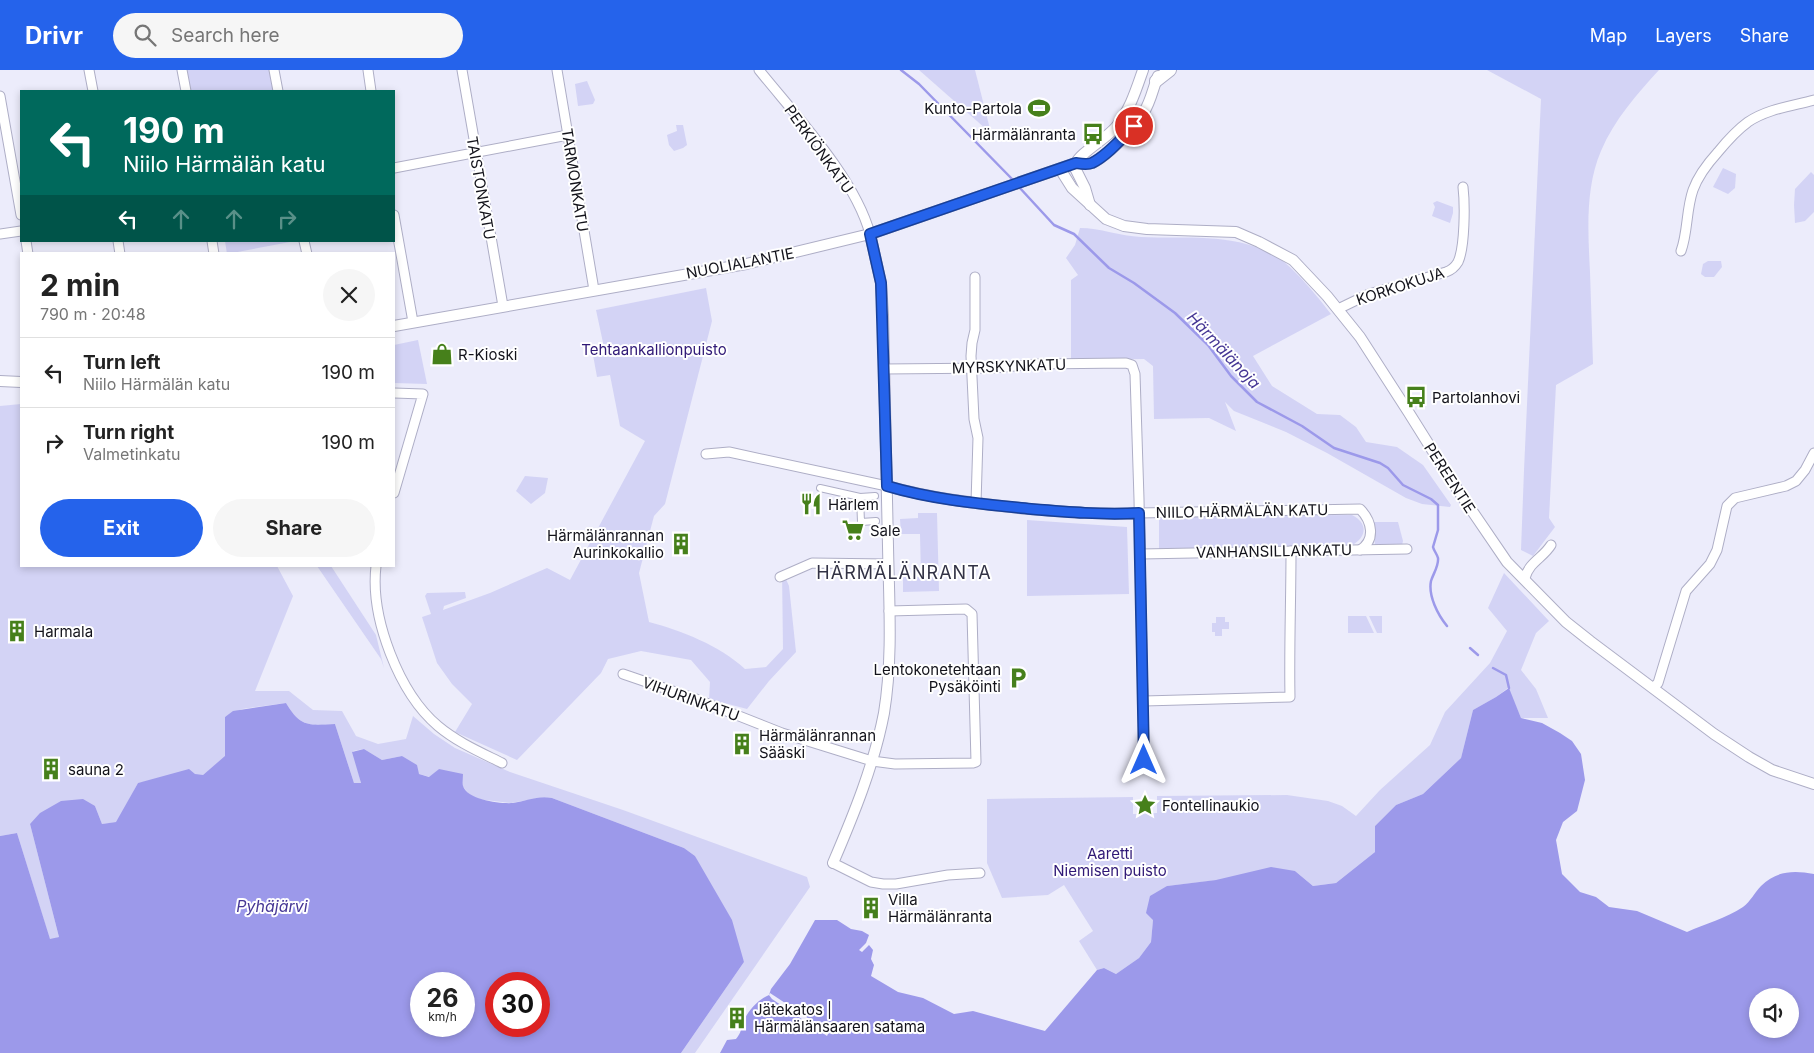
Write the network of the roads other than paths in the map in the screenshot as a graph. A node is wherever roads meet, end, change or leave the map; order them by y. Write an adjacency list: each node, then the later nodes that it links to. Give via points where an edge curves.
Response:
1 (89, 70): 11 (street)
2 (182, 70): 12 (street)
3 (274, 70): 13 (street)
4 (368, 70): 14 (street)
5 (462, 70): 18 (street, TAISTONKATU)
6 (557, 70): 17 (street, TARMONKATU)
7 (760, 70): 28 (street, PERKIÖNKATU, via 847,182 866,218)
8 (1143, 70): 19 (street, NUOLIALANTIE, via 1121,120)
9 (1170, 70): 10 (main road)
10 (1158, 75): 19 (street, NUOLIALANTIE, via 1146,111 1134,126 1092,163)
11 (93, 90)
12 (186, 90)
13 (278, 90)
14 (372, 90)
15 (0, 96): 24 (street)
16 (1814, 100): 29 (street, via 1757,117 1724,144 1696,184)
17 (568, 135): 18 (street); 31 (street, TARMONKATU)
18 (474, 152): 20 (street); 32 (street, TAISTONKATU)
19 (1075, 164): 21 (street, NUOLIALANTIE); 23 (street)
20 (395, 168)
21 (1060, 169): 23 (street, PEREENTIE, via 1072,188); 28 (street, NUOLIALANTIE)
22 (1463, 187): 33 (street, KORKOKUJA, via 1465,216 1459,260 1455,267 1369,294)
23 (1091, 207): 33 (street, PEREENTIE, via 1106,219 1124,226 1215,230 1244,235 1293,260)
24 (20, 208)
25 (395, 221): 34 (street)
26 (20, 230): 27 (street)
27 (0, 234)
28 (870, 234): 31 (street, NUOLIALANTIE, via 746,264); 37 (street, via 881,283)
29 (1680, 251)
30 (975, 276): 36 (street, via 976,330 972,343)
31 (594, 290): 32 (street, NUOLIALANTIE)
32 (502, 306): 34 (street, NUOLIALANTIE)
33 (1338, 310): 59 (street, PEREENTIE, via 1380,366 1498,550)
34 (412, 322): 35 (street, NUOLIALANTIE)
35 (395, 326)
36 (972, 368): 37 (street, MYRSKYNKATU); 48 (street, via 978,438); 49 (street, MYRSKYNKATU, via 1037,364 1132,365 1135,374)
37 (884, 369): 43 (street)
38 (0, 381): 39 (street)
39 (20, 382)
40 (395, 393): 45 (street, via 423,394)
41 (1814, 453): 62 (street, via 1796,481 1735,498 1727,506 1717,550 1710,564 1686,591 1658,683)
42 (706, 454): 43 (street, via 729,452)
43 (887, 486): 48 (street, NIILO HÄRMÄLÄN KATU); 56 (street)
44 (820, 488): 47 (street)
45 (395, 490)
46 (875, 496): 47 (street)
47 (860, 497): 50 (street, via 861,522)
48 (976, 503): 49 (street, NIILO HÄRMÄLÄN KATU, via 1064,512)
49 (1139, 513): 52 (street, NIILO HÄRMÄLÄN KATU, via 1360,509 1369,520 1371,536); 55 (street)
50 (876, 521)
51 (1551, 545): 59 (street, via 1527,568)
52 (1360, 550): 53 (street, VANHANSILLANKATU); 54 (street, VANHANSILLANKATU)
53 (1407, 550)
54 (1291, 551): 55 (street, VANHANSILLANKATU); 63 (street, via 1290,697)
55 (1141, 554): 63 (street)
56 (888, 564): 58 (street, via 812,563); 60 (street)
57 (376, 567): 66 (street, via 376,594 382,627 405,685 437,725)
58 (780, 577)
59 (1524, 578): 62 (street, PEREENTIE, via 1566,622)
60 (889, 611): 65 (street, via 886,698); 65 (street, VIHURINKATU, via 966,609 974,617 976,762 896,764)
61 (623, 674): 65 (street, VIHURINKATU)
62 (1653, 688): 67 (street, PEREENTIE, via 1757,762)
63 (1144, 701): 64 (street)
64 (1144, 760)
65 (872, 761): 68 (street)
66 (502, 763)
67 (1814, 784)
68 (833, 863): 69 (street, via 871,882 883,884)
69 (980, 874)

